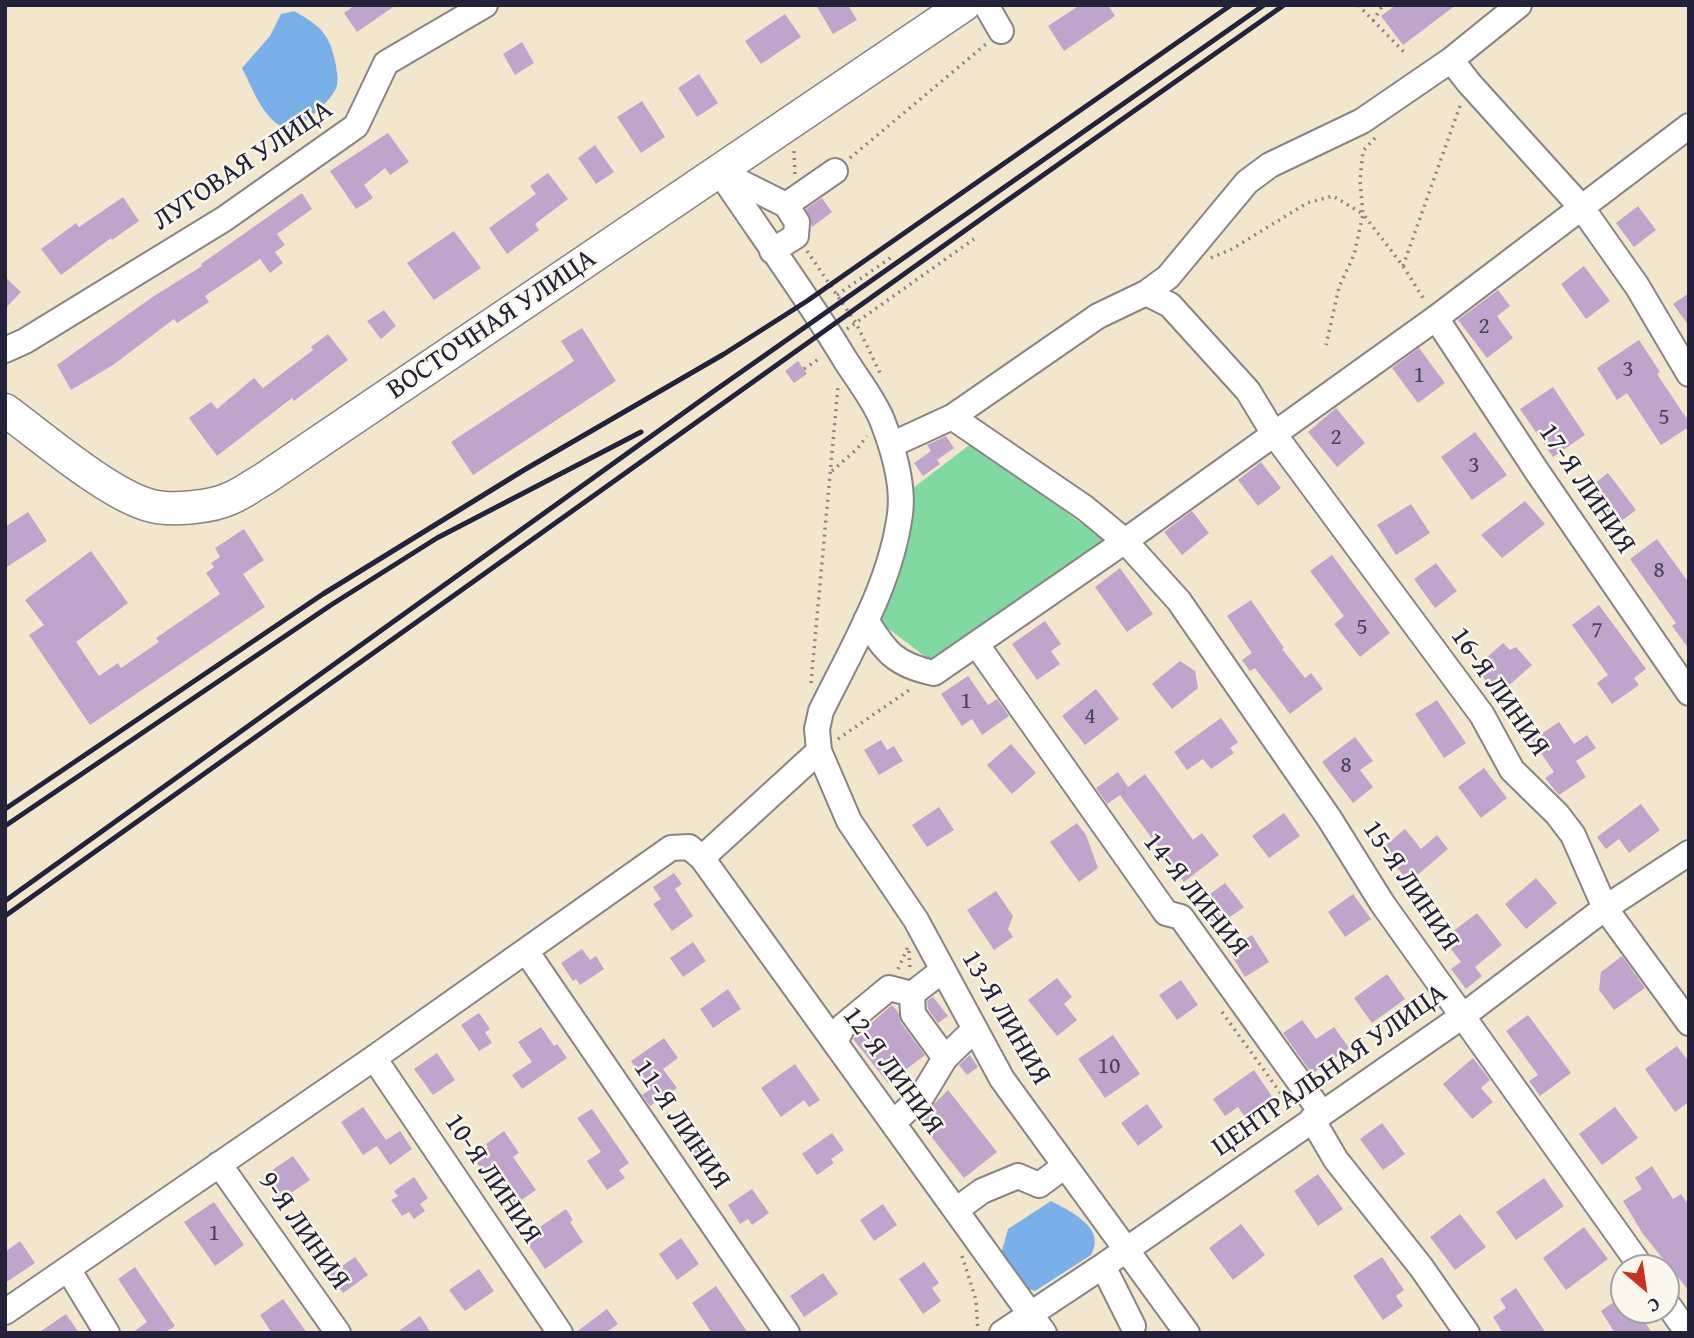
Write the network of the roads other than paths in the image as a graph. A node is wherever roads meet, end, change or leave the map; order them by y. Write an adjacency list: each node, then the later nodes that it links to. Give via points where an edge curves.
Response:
1 (485, 5): 15 (street, ЛУГОВАЯ УЛИЦА, via 386,63 356,126 224,219)
2 (964, 5): 8 (main road, ВОСТОЧНАЯ УЛИЦА)
3 (986, 5): 5 (street)
4 (1519, 5): 6 (street)
5 (1001, 31)
6 (1451, 60): 11 (street); 13 (street, via 1362,121 1258,173 1168,277)
7 (1689, 126): 11 (street)
8 (719, 171): 10 (street); 12 (street); 17 (main road, ВОСТОЧНАЯ УЛИЦА, via 230,499 194,507 153,506 130,497)
9 (835, 171): 10 (street)
10 (786, 205): 12 (street, via 797,222 796,236)
11 (1582, 208): 14 (street); 16 (street, via 1637,286)
12 (772, 251): 20 (street, via 881,417)
13 (1146, 293): 18 (street, via 1098,316); 19 (street, 16-Я ЛИНИЯ, via 1170,305 1248,391)
14 (1436, 318): 19 (street); 24 (street, 17-Я ЛИНИЯ)
15 (5, 350)
16 (1689, 374)
17 (5, 410)
18 (952, 417): 20 (street); 21 (street, 15-Я ЛИНИЯ, via 1085,508)
19 (1274, 434): 21 (street); 28 (street, 16-Я ЛИНИЯ, via 1482,715 1512,770 1573,835)
20 (891, 445): 22 (street, via 900,511 895,542)
21 (1125, 541): 23 (street); 32 (street, 15-Я ЛИНИЯ, via 1179,601)
22 (866, 620): 23 (street, via 881,645 909,668 934,673); 25 (street, 13-Я ЛИНИЯ, via 821,711)
23 (977, 645): 38 (street, 14-Я ЛИНИЯ, via 1166,914 1181,917)
24 (1689, 693)
25 (819, 751): 26 (street); 30 (street, 13-Я ЛИНИЯ, via 849,821 916,920)
26 (695, 853): 29 (street, via 671,848); 35 (street, 12-Я ЛИНИЯ)
27 (1689, 853): 28 (street, ЦЕНТРАЛЬНАЯ УЛИЦА)
28 (1605, 908): 32 (street, ЦЕНТРАЛЬНАЯ УЛИЦА); 33 (street, 16-Я ЛИНИЯ)
29 (526, 951): 36 (street); 53 (street, 11-Я ЛИНИЯ)
30 (943, 970): 31 (street); 34 (street, 13-Я ЛИНИЯ)
31 (900, 991): 35 (street, via 843,1026); 37 (street)
32 (1464, 1015): 38 (street, ЦЕНТРАЛЬНАЯ УЛИЦА); 44 (street, 15-Я ЛИНИЯ)
33 (1689, 1023)
34 (975, 1029): 37 (street); 41 (street, 13-Я ЛИНИЯ, via 1002,1079)
35 (835, 1042): 39 (street, 12-Я ЛИНИЯ)
36 (374, 1058): 40 (street); 52 (street, 10-Я ЛИНИЯ)
37 (945, 1058): 39 (street, via 922,1096)
38 (1316, 1115): 43 (street, ЦЕНТРАЛЬНАЯ УЛИЦА); 56 (street, 14-Я ЛИНИЯ, via 1336,1160)
39 (893, 1123): 42 (street, 12-Я ЛИНИЯ)
40 (219, 1164): 46 (street); 51 (street, 9-Я ЛИНИЯ)
41 (1065, 1166): 42 (street, via 1039,1185 1018,1176 982,1191); 43 (street, 13-Я ЛИНИЯ)
42 (956, 1210): 48 (street, 12-Я ЛИНИЯ)
43 (1126, 1250): 45 (street, ЦЕНТРАЛЬНАЯ УЛИЦА); 55 (street, 13-Я ЛИНИЯ)
44 (1632, 1254)
45 (1103, 1266): 48 (street, ЦЕНТРАЛЬНАЯ УЛИЦА); 49 (street)
46 (68, 1269): 47 (street); 50 (street)
47 (5, 1312)
48 (1037, 1323): 54 (street, ЦЕНТРАЛЬНАЯ УЛИЦА)
49 (1133, 1326)
50 (107, 1333)
51 (338, 1333)
52 (560, 1333)
53 (788, 1333)
54 (1002, 1333)
55 (1187, 1333)
56 (1467, 1333)

